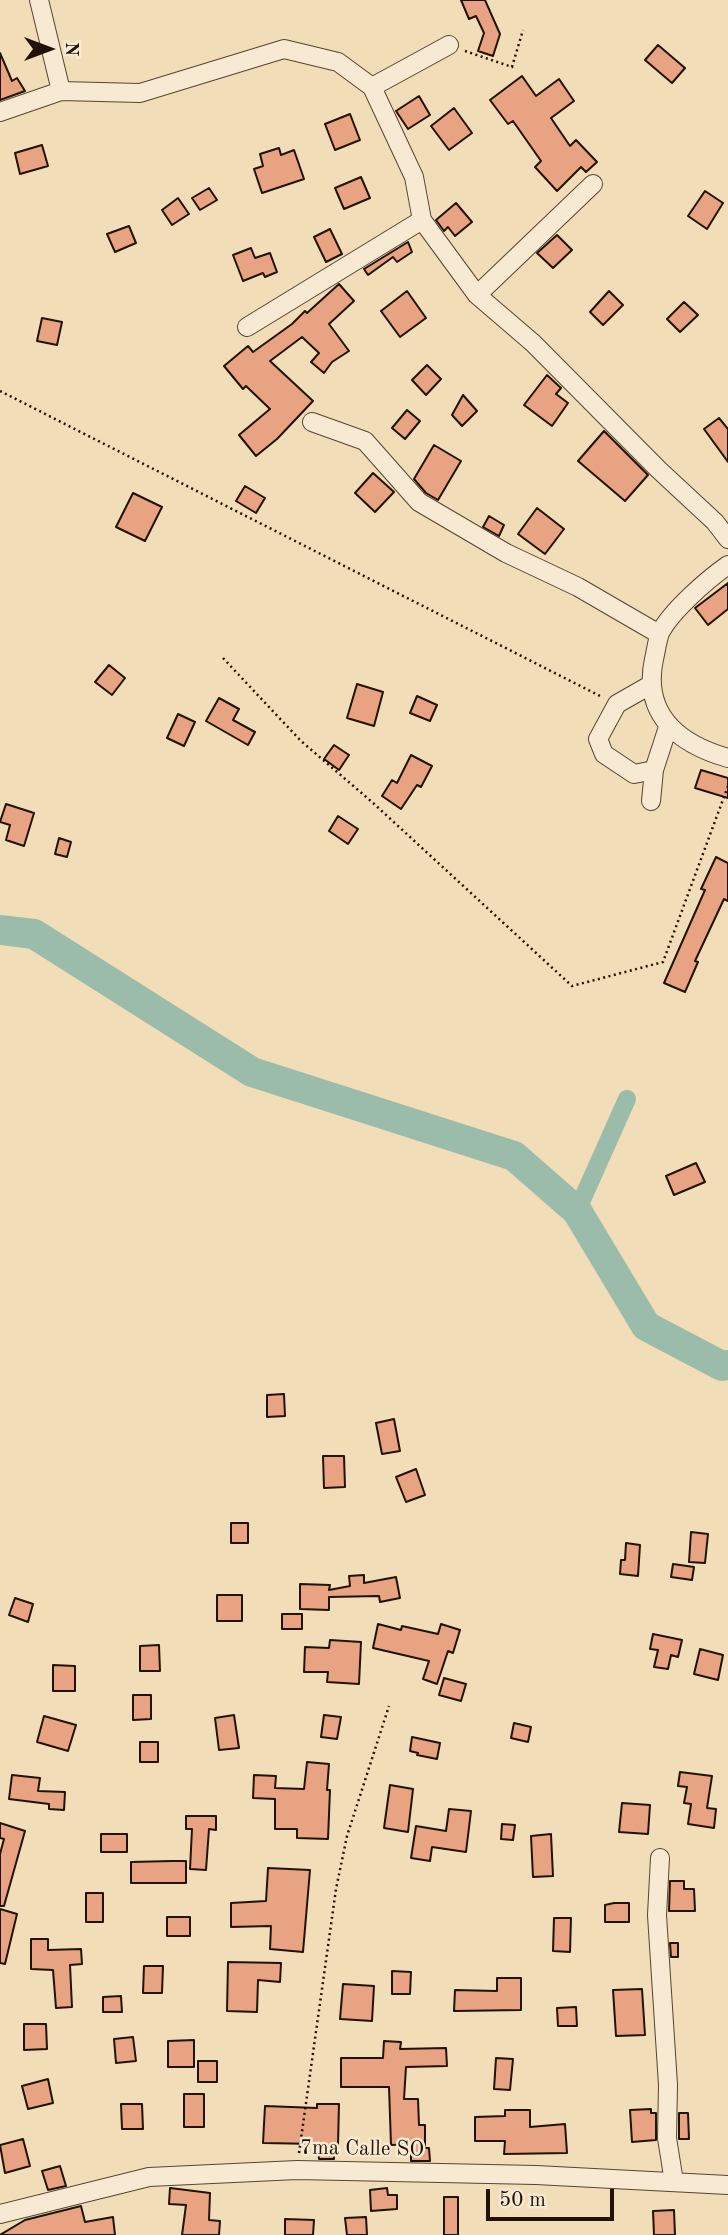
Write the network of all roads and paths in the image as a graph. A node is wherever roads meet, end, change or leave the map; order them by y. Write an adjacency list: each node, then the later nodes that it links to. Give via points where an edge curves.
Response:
1 (39, 0): 5 (street)
2 (523, 30): 3 (path, via 512,67)
3 (449, 45): 4 (street)
4 (372, 87): 5 (street, via 338,62 284,49 140,93); 8 (street, via 414,177)
5 (61, 91): 6 (street)
6 (0, 113)
7 (593, 184): 9 (street)
8 (422, 220): 9 (street); 10 (street)
9 (477, 295): 13 (street, via 533,343)
10 (247, 327)
11 (0, 391): 18 (path)
12 (312, 422): 15 (street, via 365,441 419,502)
13 (728, 539)
14 (728, 565): 15 (street, via 669,619)
15 (659, 635): 17 (street)
16 (223, 658): 22 (path, via 301,741 572,986 663,962)
17 (652, 684): 18 (street); 19 (street, via 656,705)
18 (617, 704): 21 (street, via 598,740 604,754 634,774)
19 (668, 727): 20 (street, via 708,752); 21 (street)
20 (728, 758)
21 (654, 770): 23 (street)
22 (728, 786)
23 (651, 801)
24 (389, 1706): 26 (path, via 347,1836 336,1889)
25 (660, 1858): 27 (street, via 657,1915 667,2138)
26 (297, 2170): 27 (street, 7ma Calle SO); 29 (street, 7ma Calle SO, via 149,2177)
27 (674, 2182): 28 (street, 7ma Calle SO)
28 (728, 2185)
29 (0, 2214)

